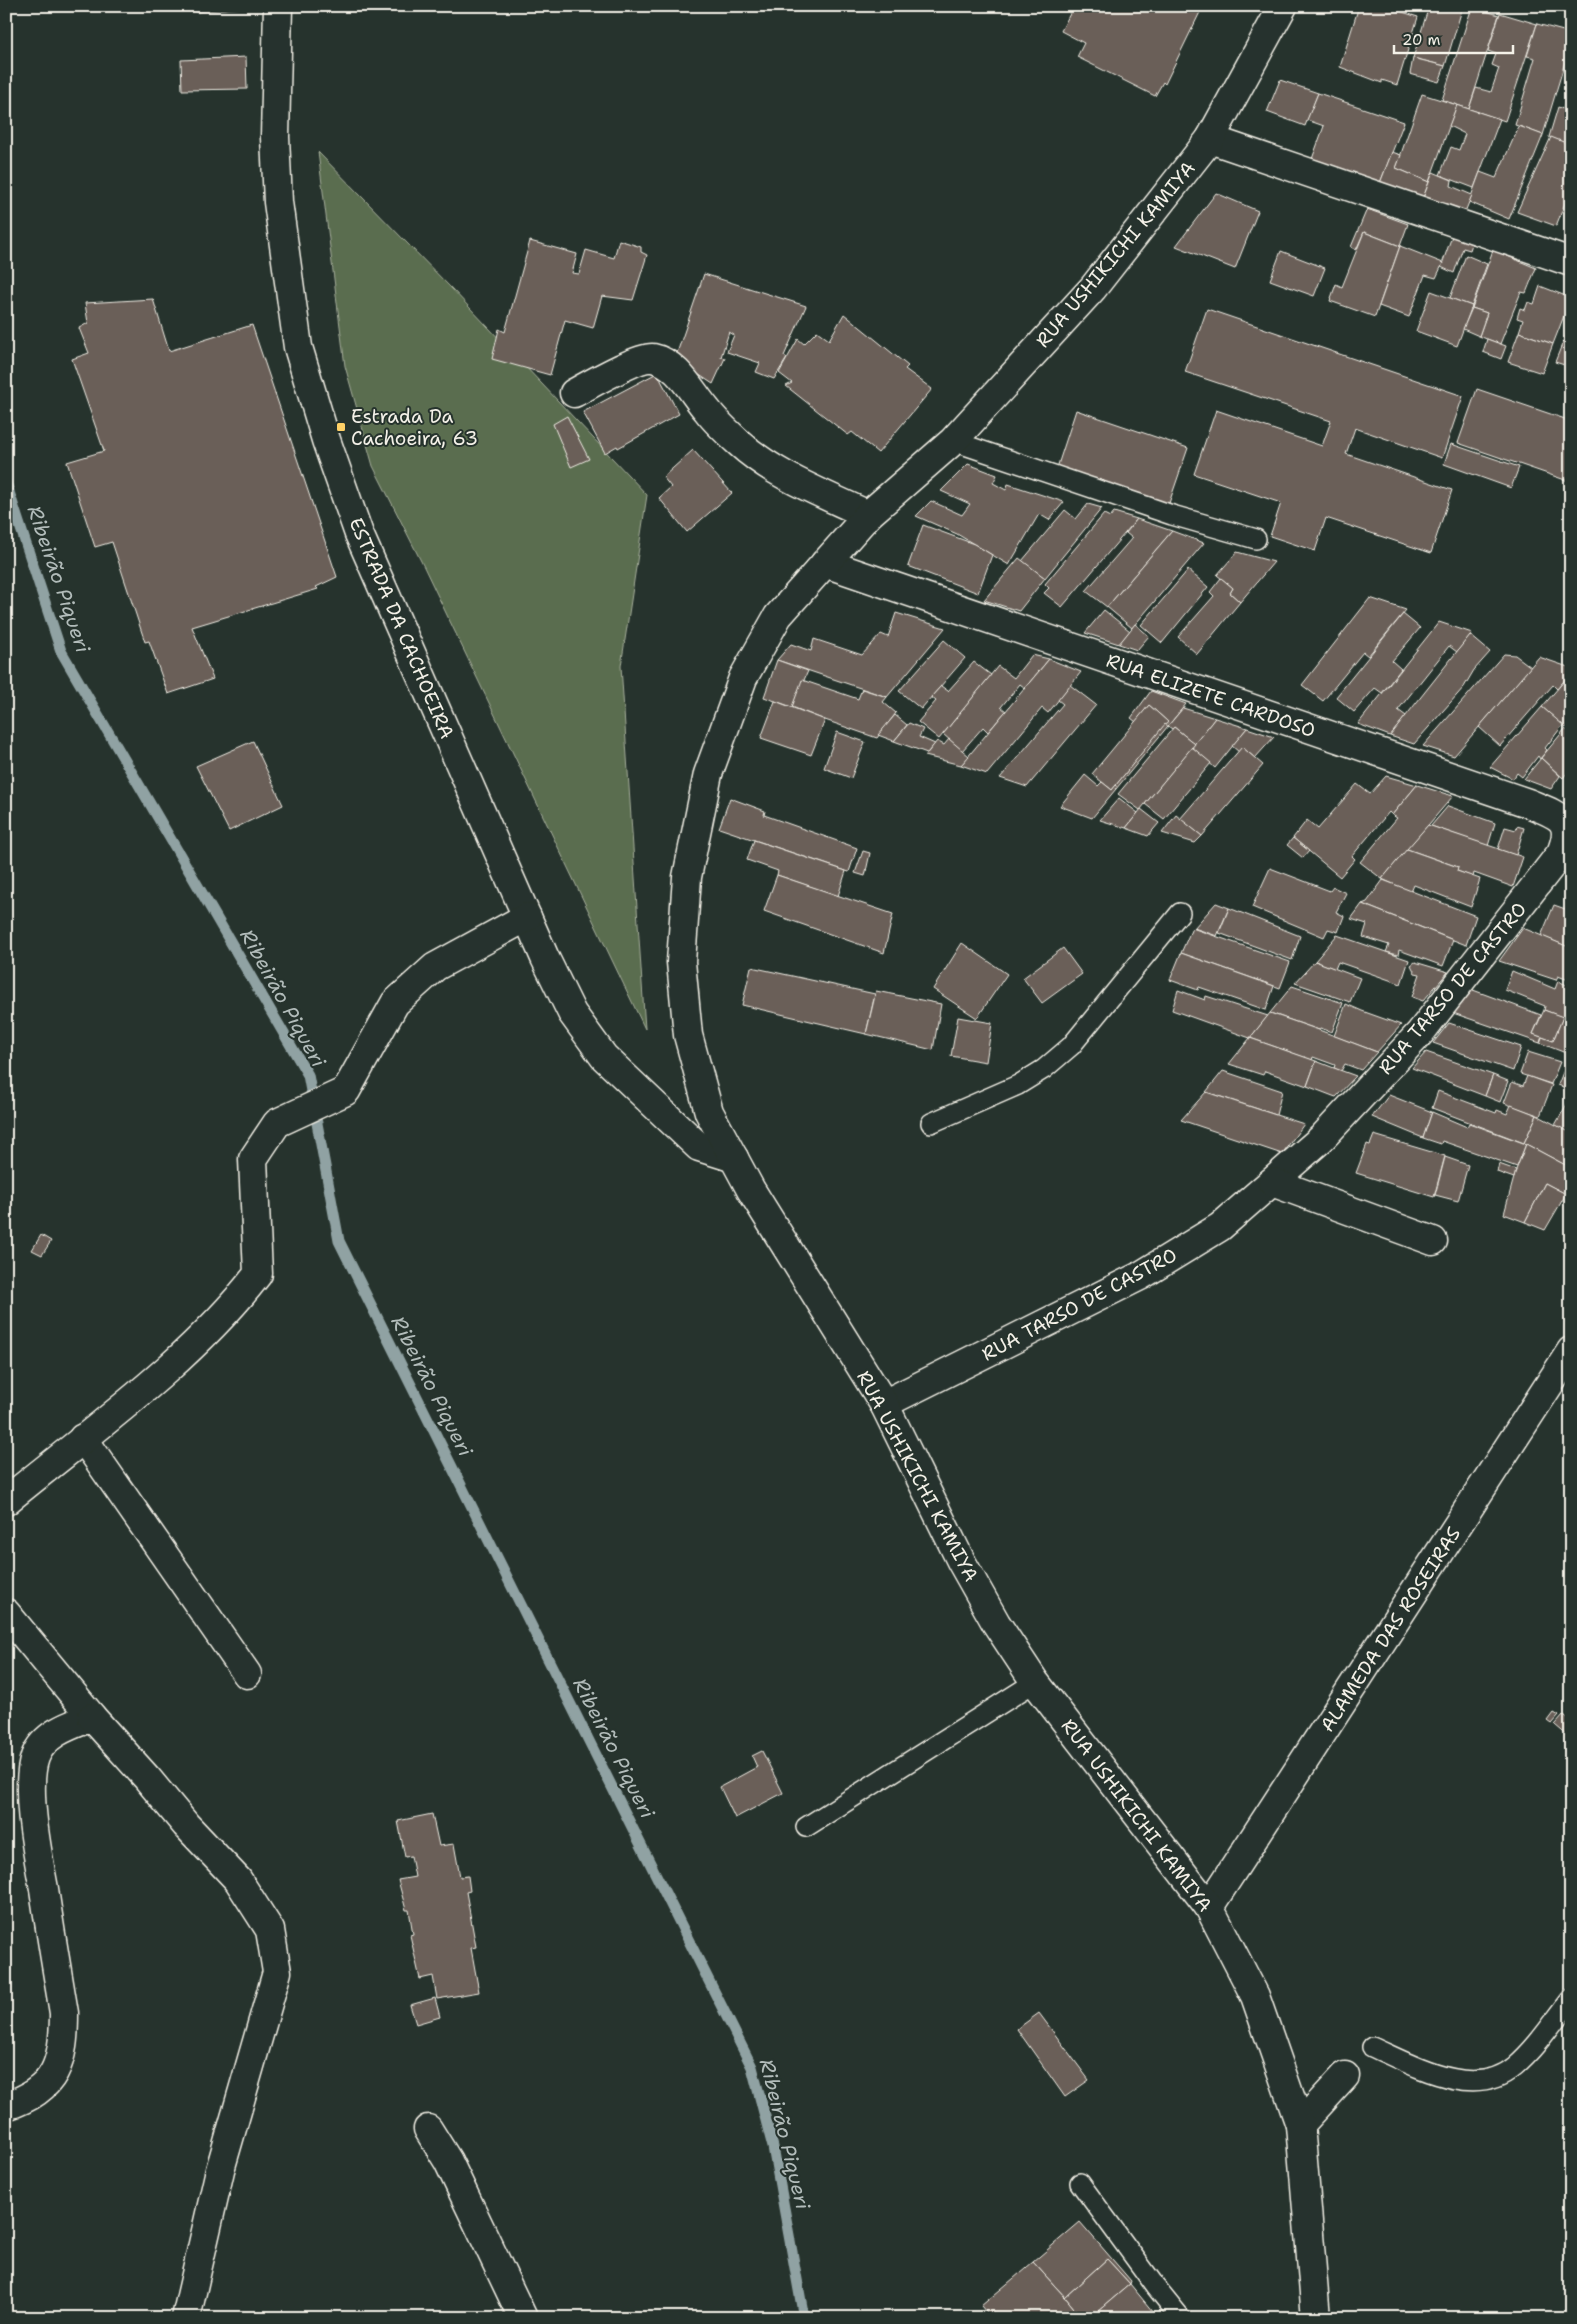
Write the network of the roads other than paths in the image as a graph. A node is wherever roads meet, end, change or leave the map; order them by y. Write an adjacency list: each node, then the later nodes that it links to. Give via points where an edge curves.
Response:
1 (278, 6): 12 (street, ESTRADA DA CACHOEIRA, via 278,202 298,347 359,534)
2 (1283, 6): 3 (street, RUA USHIKICHI KAMIYA)
3 (1210, 139): 4 (street); 6 (street, RUA USHIKICHI KAMIYA, via 1093,288)
4 (1571, 262)
5 (574, 393): 7 (street, via 640,360 653,358 667,364 682,378 708,411 764,465)
6 (953, 441): 7 (street, RUA USHIKICHI KAMIYA); 8 (lane, via 1172,515)
7 (868, 515): 9 (street, RUA USHIKICHI KAMIYA)
8 (1256, 539)
9 (825, 564): 10 (street, RUA ELIZETE CARDOSO, via 1528,803 1552,813 1566,826 1567,839); 14 (street, RUA USHIKICHI KAMIYA, via 778,616 742,678 708,774 688,877 681,962 688,1035 709,1112)
10 (1561, 854): 15 (street, RUA TARSO DE CASTRO, via 1420,1033 1321,1139)
11 (1180, 913): 13 (lane, via 1070,1046 1044,1070 1018,1085)
12 (527, 916): 14 (street, ESTRADA DA CACHOEIRA, via 572,1014 604,1057 699,1147); 19 (street, via 435,967 395,1003 346,1092 277,1123 253,1159 258,1274 186,1353)
13 (931, 1123)
14 (734, 1158): 18 (street, RUA USHIKICHI KAMIYA)
15 (1272, 1182): 16 (street); 18 (street, RUA TARSO DE CASTRO, via 1220,1227 1140,1276)
16 (1433, 1241)
17 (1571, 1351): 26 (street, ALAMEDA DAS ROSEIRAS)
18 (884, 1404): 23 (street, RUA USHIKICHI KAMIYA, via 961,1562)
19 (83, 1438): 20 (street); 22 (street)
20 (6, 1502)
21 (6, 1613): 24 (street)
22 (247, 1674)
23 (1035, 1682): 25 (lane); 26 (street, RUA USHIKICHI KAMIYA)
24 (92, 1717): 30 (street, via 62,1728 35,1756 33,1824 64,2012 64,2041 54,2074 41,2091); 34 (street, via 238,1880 270,1930 277,1972 220,2170)
25 (806, 1827)
26 (1209, 1907): 31 (street, RUA USHIKICHI KAMIYA, via 1255,1996)
27 (1571, 1999): 28 (lane, via 1536,2045 1514,2067 1493,2079 1470,2082)
28 (1372, 2047)
29 (1345, 2076): 31 (street)
30 (6, 2106)
31 (1300, 2125): 37 (street, RUA USHIKICHI KAMIYA)
32 (428, 2129): 35 (street, via 452,2169)
33 (1080, 2183): 36 (lane)
34 (186, 2318)
35 (524, 2318)
36 (1181, 2318)
37 (1316, 2318)

